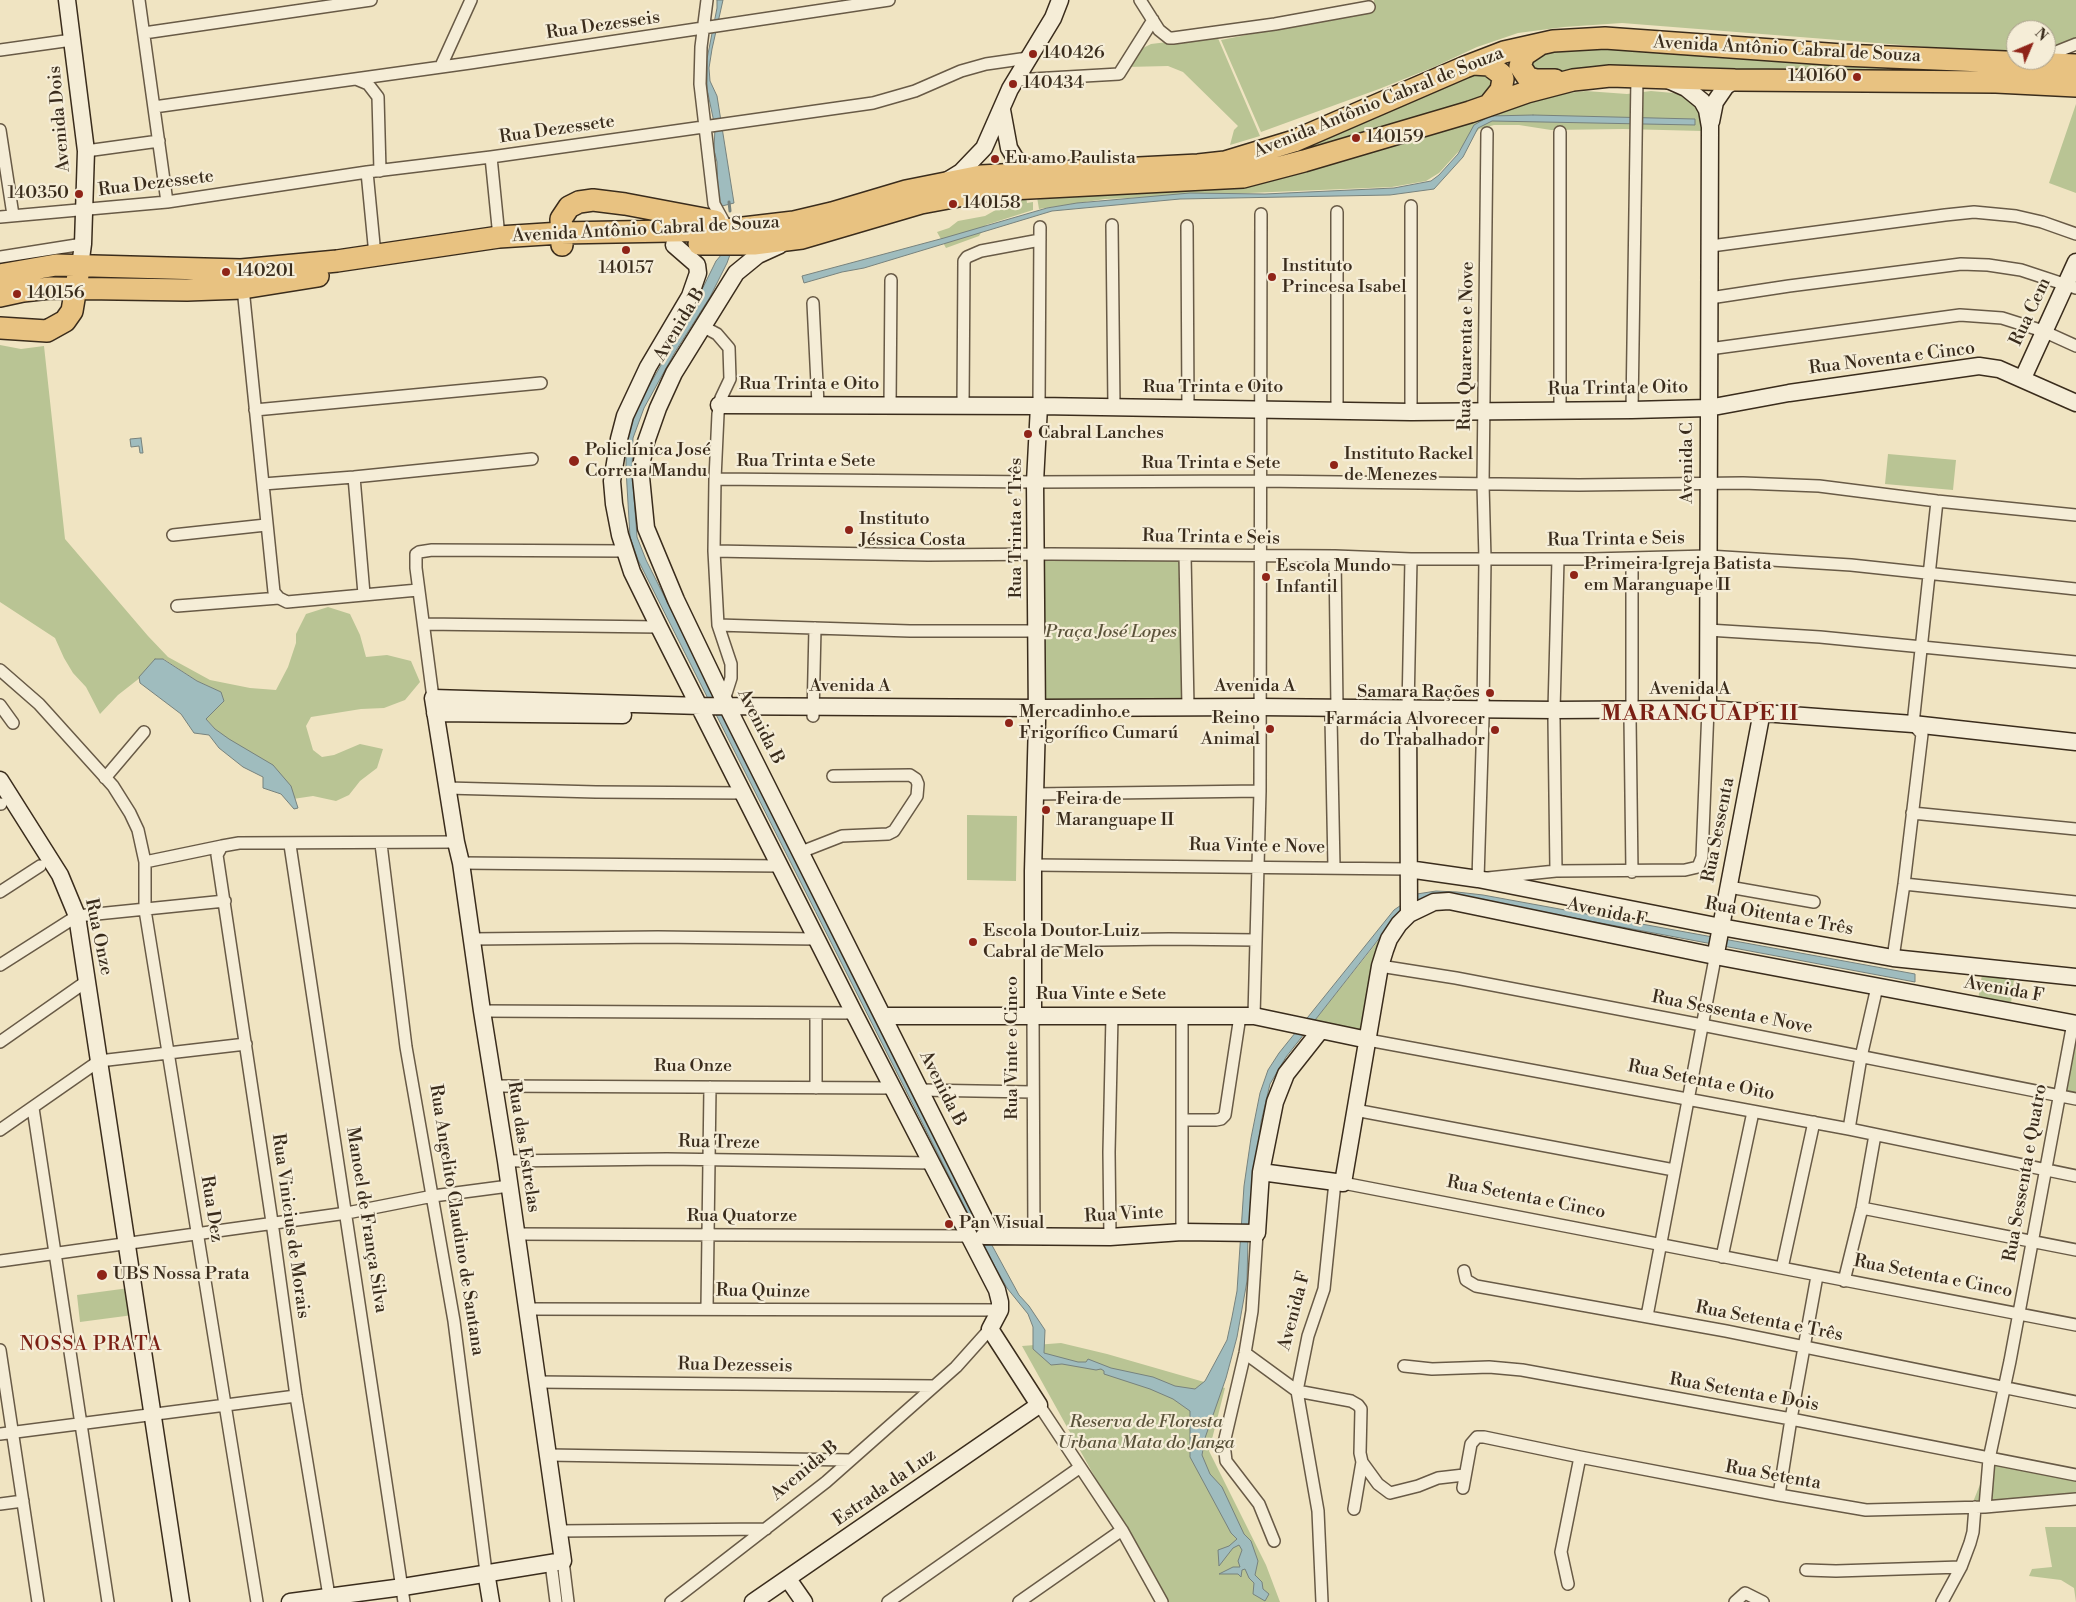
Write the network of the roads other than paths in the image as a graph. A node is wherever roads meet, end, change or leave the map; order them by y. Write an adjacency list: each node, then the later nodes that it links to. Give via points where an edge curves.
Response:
1 (67, 0): 13 (street, Avenida Dois)
2 (139, 0): 12 (street)
3 (371, 0): 12 (street)
4 (471, 0): 23 (street)
5 (707, 0): 11 (street)
6 (889, 0): 11 (street, Rua Dezesseis)
7 (1060, 0): 18 (street)
8 (1140, 0): 10 (street)
9 (1370, 6): 10 (street, via 1275,24 1173,38 1164,35)
10 (1153, 20): 27 (street, via 1118,74)
11 (707, 28): 23 (street, Rua Dezesseis); 34 (street, via 701,47 700,84)
12 (144, 33): 32 (street)
13 (72, 40): 16 (street); 40 (street, Avenida Dois)
14 (1541, 44): 19 (highway, Avenida Antônio Cabral de Souza, via 1553,40 1605,38 1842,55); 21 (highway, Avenida Antônio Cabral de Souza, via 1504,52); 28 (highway, via 1524,55 1520,66 1522,72 1536,80)
15 (2076, 44): 17 (street)
16 (0, 50)
17 (2056, 52)
18 (1028, 58): 27 (street); 34 (street, Rua Dezessete, via 961,71 915,91 872,103)
19 (2006, 60)
20 (2056, 63): 22 (highway, Avenida Antônio Cabral de Souza)
21 (1473, 64): 31 (highway, via 1489,66 1501,74 1501,90); 44 (highway, Avenida Antônio Cabral de Souza, via 1294,141 1225,162)
22 (2076, 65)
23 (441, 66): 25 (street, Rua Dezesseis)
24 (1637, 77): 26 (highway, Avenida Antônio Cabral de Souza); 28 (highway, Avenida Antônio Cabral de Souza); 98 (street)
25 (352, 78): 32 (street, Rua Dezesseis); 42 (street, via 368,84 378,96)
26 (1665, 78): 29 (highway, Avenida Antônio Cabral de Souza); 35 (street, via 1686,88 1702,101)
27 (1015, 80): 33 (street)
28 (1572, 80): 31 (highway, Avenida Antônio Cabral de Souza)
29 (1735, 80): 30 (highway, Avenida Antônio Cabral de Souza, via 1996,82); 35 (street, via 1726,86 1715,102)
30 (2076, 86)
31 (1489, 104): 59 (highway, Avenida Antônio Cabral de Souza, via 1243,177 991,190 921,203)
32 (154, 107): 39 (street)
33 (1002, 110): 44 (street, via 1010,148 1015,158); 45 (street, via 984,148)
34 (707, 126): 41 (street, Rua Dezessete); 54 (street, via 714,204)
35 (1710, 127): 64 (street, Avenida C)
36 (0, 130): 51 (street)
37 (1560, 132): 97 (street)
38 (1487, 133): 96 (street, Rua Quarenta e Nove)
39 (159, 141): 40 (street); 46 (street)
40 (86, 151): 48 (street, Avenida Dois)
41 (491, 157): 42 (street, Rua Dezessete); 58 (street)
42 (380, 171): 43 (street, Rua Dezessete)
43 (367, 172): 46 (street, Rua Dezessete); 65 (street)
44 (1033, 173): 45 (highway, Avenida Antônio Cabral de Souza, via 982,176)
45 (945, 183): 54 (highway, Avenida Antônio Cabral de Souza, via 804,220)
46 (167, 202): 48 (street, Rua Dezessete)
47 (1411, 206): 99 (street)
48 (84, 210): 51 (street, Rua Dezessete); 62 (street, Avenida Dois)
49 (1337, 212): 95 (street)
50 (1261, 214): 91 (street)
51 (13, 215): 52 (street, Rua Dezessete)
52 (0, 217)
53 (1112, 225): 90 (street)
54 (725, 226): 60 (highway, Avenida Antônio Cabral de Souza); 60 (highway, via 593,200 569,207 561,219)
55 (1187, 226): 93 (street)
56 (1040, 227): 61 (street, Rua Trinta e Três)
57 (2076, 234): 64 (street, via 2016,216 1974,212)
58 (499, 237): 60 (highway, Avenida Antônio Cabral de Souza); 65 (highway, Avenida Antônio Cabral de Souza)
59 (802, 238): 63 (highway, Avenida Antônio Cabral de Souza, via 754,244); 77 (street, Avenida B, via 771,248 746,263)
60 (561, 239): 63 (highway, Avenida Antônio Cabral de Souza); 73 (highway, Avenida Antônio Cabral de Souza)
61 (1040, 240): 88 (street, via 967,257 963,266); 89 (street, Rua Trinta e Três)
62 (83, 244): 66 (street); 68 (street, Avenida Dois)
63 (674, 245): 112 (street, Avenida B, via 696,265 698,273 690,296 636,391 618,439 612,481)
64 (1711, 246): 75 (street, Avenida C)
65 (375, 254): 68 (highway, Avenida Antônio Cabral de Souza, via 241,270)
66 (0, 257)
67 (2076, 262): 71 (street, Rua Cem)
68 (80, 266): 69 (highway, Avenida Antônio Cabral de Souza, via 56,266); 72 (highway)
69 (0, 275)
70 (891, 280): 87 (street)
71 (2071, 286): 75 (street, via 2021,270 1962,264); 79 (street, Rua Cem)
72 (76, 288): 73 (highway, Avenida Antônio Cabral de Souza); 74 (highway, Avenida Antônio Cabral de Souza, via 23,291); 78 (highway, via 70,316 57,327 47,331)
73 (243, 288): 94 (street)
74 (0, 296)
75 (1710, 298): 81 (street, Avenida C)
76 (813, 303): 85 (street)
77 (702, 326): 86 (street, via 717,334 729,348 730,379); 141 (street, Avenida B, via 658,408 646,442 641,477 649,539)
78 (0, 328)
79 (2043, 331): 80 (street); 81 (street, via 2002,318 1960,315); 82 (street, Rua Cem)
80 (2076, 346)
81 (1708, 349): 92 (street, Avenida C)
82 (2022, 378): 84 (street, Rua Noventa e Cinco); 92 (street, Rua Noventa e Cinco, via 1999,369 1972,366)
83 (541, 383): 94 (street)
84 (2076, 403)
85 (818, 404): 86 (street, Rua Trinta e Oito); 87 (street, Rua Trinta e Oito)
86 (719, 405): 102 (street)
87 (890, 406): 88 (street, Rua Trinta e Oito)
88 (963, 406): 89 (street, Rua Trinta e Oito)
89 (1039, 406): 90 (street, Rua Trinta e Oito); 104 (street, Rua Trinta e Três)
90 (1114, 407): 93 (street, Rua Trinta e Oito)
91 (1261, 408): 93 (street, Rua Trinta e Oito); 95 (street, Rua Trinta e Oito); 103 (street)
92 (1708, 408): 98 (street, Rua Trinta e Oito); 107 (street, Avenida C)
93 (1188, 409)
94 (255, 410): 105 (street)
95 (1337, 410): 99 (street, Rua Trinta e Oito)
96 (1484, 410): 97 (street, Rua Trinta e Oito); 99 (street, Rua Trinta e Oito); 106 (street, Rua Quarenta e Nove)
97 (1560, 410): 98 (street, Rua Trinta e Oito)
98 (1632, 410)
99 (1411, 412)
100 (532, 459): 101 (street)
101 (354, 477): 105 (street); 126 (street)
102 (714, 479): 104 (street, Rua Trinta e Sete); 113 (street)
103 (1260, 481): 104 (street, Rua Trinta e Sete); 106 (street, Rua Trinta e Sete); 116 (street)
104 (1035, 482): 114 (street, Rua Trinta e Três)
105 (263, 484): 110 (street)
106 (1483, 484): 107 (street, Rua Trinta e Sete); 121 (street, Rua Quarenta e Nove)
107 (1708, 484): 108 (street, Rua Trinta e Sete, via 1819,486); 118 (street, Avenida C)
108 (1937, 501): 109 (street, Rua Trinta e Sete); 123 (street)
109 (2076, 515)
110 (266, 526): 111 (street); 127 (street, via 271,576 274,592)
111 (173, 535)
112 (625, 552): 125 (street, via 424,550 416,554 415,560); 131 (street, Avenida B)
113 (714, 552): 114 (street, Rua Trinta e Seis); 130 (street)
114 (1036, 554): 115 (street, Rua Trinta e Seis); 134 (street, Rua Trinta e Três)
115 (1185, 555): 116 (street, Rua Trinta e Seis); 140 (street)
116 (1261, 556): 117 (street, Rua Trinta e Seis); 145 (street)
117 (1334, 556): 120 (street, Rua Trinta e Seis); 146 (street)
118 (1708, 556): 119 (street, Rua Trinta e Seis); 123 (street, Rua Trinta e Seis); 133 (street, Avenida C)
119 (1632, 558): 122 (street, Rua Trinta e Seis); 149 (street)
120 (1411, 559): 121 (street, Rua Trinta e Seis); 147 (street)
121 (1485, 559): 122 (street, Rua Trinta e Seis); 148 (street, Rua Quarenta e Nove)
122 (1558, 559): 151 (street)
123 (1928, 573): 124 (street, Rua Trinta e Seis); 135 (street)
124 (2076, 589)
125 (418, 590): 126 (street); 129 (street)
126 (364, 594): 127 (street, via 286,602)
127 (279, 598): 128 (street)
128 (177, 606)
129 (424, 624): 131 (street); 139 (street)
130 (718, 625): 132 (street); 141 (street, via 731,664)
131 (659, 627): 142 (street, Avenida B)
132 (815, 628): 134 (street); 143 (street)
133 (1708, 630): 135 (street); 150 (street, Avenida C)
134 (1037, 631): 144 (street, Rua Trinta e Três)
135 (1921, 648): 136 (street); 154 (street)
136 (2076, 662)
137 (0, 670): 159 (street, Rua Dez, via 39,704)
138 (0, 705): 153 (street)
139 (434, 706): 142 (street, Avenida A); 161 (street, Rua das Estrelas)
140 (1188, 707): 144 (street, Avenida A); 145 (street, Avenida A)
141 (728, 709): 142 (street, Avenida A); 143 (street, Avenida A); 171 (street, Avenida B)
142 (704, 711): 163 (street, Avenida B)
143 (813, 712): 144 (street, Avenida A)
144 (1037, 713): 145 (street, Avenida A); 164 (street, Rua Vinte e Cinco)
145 (1259, 713): 146 (street, Avenida A); 162 (street)
146 (1334, 713): 147 (street, Avenida A); 178 (street)
147 (1408, 713): 148 (street, Avenida A); 179 (street)
148 (1483, 714): 151 (street, Avenida A); 182 (street, Rua Quarenta e Nove)
149 (1631, 714): 150 (street, Avenida A); 151 (street, Avenida A); 181 (street)
150 (1708, 714): 152 (street, Avenida A); 181 (street, via 1700,864 1694,869)
151 (1554, 715): 180 (street)
152 (1760, 716): 154 (street, Avenida A); 184 (street, Rua Sessenta)
153 (13, 723)
154 (1918, 729): 156 (street, Avenida A); 157 (street, Avenida A); 165 (street)
155 (144, 732): 159 (street)
156 (2076, 742)
157 (2076, 748)
158 (833, 776): 171 (street, via 910,775 918,784 917,796 894,831 888,834 842,836)
159 (105, 778): 172 (street, Rua Dez, via 130,813 138,830)
160 (0, 780): 191 (street, Rua Onze, via 60,875)
161 (448, 788): 163 (street); 167 (street, Rua das Estrelas)
162 (1260, 791): 164 (street); 177 (street)
163 (744, 793): 176 (street, Avenida B)
164 (1035, 794): 174 (street, Rua Vinte e Cinco)
165 (1912, 813): 166 (street); 183 (street)
166 (2076, 828)
167 (456, 842): 169 (street); 173 (street, Rua das Estrelas)
168 (290, 844): 169 (street); 170 (street, via 238,844); 249 (street, Manoel de França Silva)
169 (381, 844): 247 (street, Rua Angelito Claudino de Santana, via 406,1047)
170 (220, 851): 172 (street); 186 (street, Rua Vinicius de Morais)
171 (801, 852): 209 (street, Avenida B)
172 (145, 862): 189 (street, Rua Dez)
173 (461, 863): 176 (street); 193 (street, Rua das Estrelas)
174 (1034, 865): 177 (street, Rua Vinte e Nove); 196 (street, Rua Vinte e Cinco)
175 (40, 866): 185 (street)
176 (780, 866): 194 (street, Avenida B)
177 (1259, 866): 178 (street, Rua Vinte e Nove); 195 (street)
178 (1334, 867): 179 (street, Rua Vinte e Nove)
179 (1408, 869): 182 (street, Rua Vinte e Nove); 190 (street)
180 (1556, 871): 181 (street); 182 (street)
181 (1632, 872)
182 (1478, 879): 192 (street, Rua Oitenta e Três)
183 (1904, 884): 188 (street); 198 (street)
184 (1729, 887): 187 (street); 192 (street, Rua Sessenta)
185 (0, 892)
186 (225, 900): 189 (street); 217 (street, Rua Vinicius de Morais)
187 (1814, 902)
188 (2076, 902)
189 (144, 910): 191 (street); 218 (street, Rua Dez)
190 (1409, 911): 197 (street, Avenida F, via 1434,902 1449,901); 200 (street, Avenida F, via 1389,939)
191 (77, 916): 199 (street); 202 (street, Rua Onze)
192 (1720, 930): 197 (street, Rua Sessenta); 198 (street, Rua Oitenta e Três)
193 (472, 939): 194 (street, via 658,937); 204 (street, Rua das Estrelas)
194 (818, 940): 206 (street, Avenida B)
195 (1256, 940): 196 (street); 211 (street)
196 (1033, 941): 207 (street, Rua Vinte e Cinco)
197 (1716, 954): 203 (street, Avenida F); 213 (street)
198 (1893, 958): 201 (street, Rua Oitenta e Três)
199 (0, 965)
200 (1380, 966): 213 (street, Rua Sessenta e Nove); 215 (street, Avenida F)
201 (2076, 977)
202 (87, 981): 216 (street); 220 (street, Rua Onze)
203 (1877, 987): 212 (street, Avenida F); 219 (street)
204 (482, 1011): 205 (street); 221 (street, Rua das Estrelas)
205 (816, 1013): 206 (street); 223 (street)
206 (854, 1013): 224 (street, Avenida B)
207 (1033, 1015): 209 (street, Rua Vinte e Sete); 210 (street, Rua Vinte e Sete); 226 (street, Rua Vinte e Cinco)
208 (1182, 1015): 210 (street, Rua Vinte e Sete); 211 (street, Rua Vinte e Sete); 233 (street)
209 (883, 1016): 225 (street, Avenida B)
210 (1112, 1016): 259 (street, via 1108,1152)
211 (1247, 1016): 214 (street, Rua Vinte e Sete); 233 (street, via 1225,1115 1221,1120)
212 (2074, 1023): 227 (street, Rua Sessenta e Quatro)
213 (1702, 1025): 219 (street, Rua Sessenta e Nove); 229 (street)
214 (1319, 1031): 215 (street, Rua Setenta e Oito); 243 (street, via 1280,1086)
215 (1368, 1040): 229 (street, Rua Setenta e Oito); 231 (street, Avenida F)
216 (0, 1042)
217 (246, 1044): 218 (street); 250 (street, Rua Vinicius de Morais)
218 (168, 1053): 220 (street); 253 (street, Rua Dez)
219 (1861, 1057): 227 (street, Rua Sessenta e Nove); 235 (street)
220 (99, 1061): 230 (street); 261 (street, Rua Onze)
221 (493, 1086): 222 (street, Rua Onze); 238 (street, Rua das Estrelas)
222 (710, 1087): 223 (street, Rua Onze); 239 (street)
223 (816, 1088): 224 (street, Rua Onze)
224 (893, 1088): 240 (street, Avenida B)
225 (920, 1090): 226 (street); 257 (street, Avenida B)
226 (1032, 1092): 258 (street, Rua Vinte e Cinco)
227 (2058, 1095): 228 (street, Rua Sessenta e Nove); 242 (street, Rua Sessenta e Quatro)
228 (2076, 1099)
229 (1688, 1100): 232 (street, Rua Setenta e Oito); 241 (street)
230 (33, 1108): 236 (street); 264 (street)
231 (1355, 1110): 241 (street); 245 (street, Avenida F)
232 (1753, 1112): 234 (street, Rua Setenta e Oito); 265 (street)
233 (1182, 1120): 251 (street)
234 (1814, 1122): 235 (street, Rua Setenta e Oito); 267 (street)
235 (1850, 1129): 237 (street, Rua Setenta e Oito)
236 (0, 1130)
237 (1875, 1135): 242 (street, Rua Setenta e Oito); 248 (street)
238 (506, 1160): 239 (street, Rua Treze); 246 (street, Rua das Estrelas)
239 (709, 1160): 240 (street, Rua Treze); 255 (street)
240 (932, 1163): 256 (street, Avenida B)
241 (1674, 1170): 262 (street)
242 (2045, 1170): 244 (street, Rua Setenta e Oito); 260 (street, Rua Sessenta e Quatro)
243 (1261, 1172): 245 (street, Rua Setenta e Cinco); 252 (street)
244 (2076, 1176)
245 (1339, 1183): 262 (street, Rua Setenta e Cinco); 285 (street, Avenida F, via 1324,1289 1308,1336)
246 (509, 1186): 247 (street); 254 (street, Rua das Estrelas)
247 (433, 1196): 249 (street); 317 (street, Rua Angelito Claudino de Santana, via 454,1321)
248 (1862, 1208): 260 (street); 270 (street)
249 (347, 1213): 250 (street); 320 (street, Manoel de França Silva)
250 (272, 1222): 253 (street); 286 (street, Rua Vinicius de Morais)
251 (1182, 1232): 252 (street, Rua Vinte); 259 (street, Rua Vinte)
252 (1250, 1232): 280 (street, via 1252,1310)
253 (197, 1233): 261 (street); 288 (street, Rua Dez)
254 (516, 1234): 255 (street, Rua Quatorze); 272 (street, Rua das Estrelas)
255 (707, 1235): 256 (street, Rua Quatorze); 271 (street)
256 (969, 1236): 257 (street); 273 (street, Avenida B, via 997,1290)
257 (992, 1236): 258 (street, Rua Vinte)
258 (1034, 1237): 259 (street, Rua Vinte)
259 (1110, 1237)
260 (2031, 1242): 263 (street); 274 (street, Rua Sessenta e Quatro)
261 (127, 1243): 264 (street); 290 (street, Rua Onze)
262 (1660, 1245): 265 (street, Rua Setenta e Cinco); 275 (street)
263 (2076, 1250)
264 (55, 1254): 266 (street); 292 (street)
265 (1722, 1257): 267 (street, Rua Setenta e Cinco)
266 (0, 1261)
267 (1782, 1268): 269 (street, Rua Setenta e Cinco)
268 (1464, 1271): 275 (street, Rua Setenta e Três, via 1466,1280 1476,1286)
269 (1817, 1276): 270 (street, Rua Setenta e Cinco); 278 (street)
270 (1844, 1281): 274 (street, Rua Setenta e Cinco)
271 (707, 1308): 272 (street, Rua Quinze); 273 (street, Rua Quinze)
272 (526, 1310): 282 (street, Rua das Estrelas)
273 (1000, 1310): 277 (street, Avenida B)
274 (2018, 1314): 276 (street, Rua Setenta e Cinco); 284 (street, Rua Sessenta e Quatro)
275 (1647, 1316): 278 (street, Rua Setenta e Três)
276 (2076, 1326)
277 (990, 1329): 283 (street, Avenida B); 289 (street)
278 (1804, 1347): 284 (street, Rua Setenta e Três); 291 (street)
279 (0, 1350): 293 (street)
280 (1245, 1352): 285 (street); 313 (street, via 1224,1443 1226,1461 1259,1504)
281 (1404, 1366): 291 (street, Rua Setenta e Dois, via 1522,1370)
282 (536, 1382): 283 (street, Rua Dezesseis); 295 (street, Rua das Estrelas)
283 (934, 1386): 298 (street, Avenida B)
284 (2004, 1388): 287 (street, Rua Setenta e Três); 297 (street, Rua Sessenta e Quatro)
285 (1297, 1391): 299 (street, via 1358,1405 1361,1410); 336 (street, via 1318,1511)
286 (296, 1396): 288 (street); 321 (street, Rua Vinicius de Morais)
287 (2076, 1402)
288 (225, 1405): 290 (street); 326 (street, Rua Dez)
289 (1038, 1406): 300 (street); 318 (street, Estrada da Luz)
290 (153, 1414): 292 (street); 325 (street, Rua Onze)
291 (1790, 1419): 297 (street, Rua Setenta e Dois); 304 (street)
292 (81, 1423): 293 (street); 324 (street)
293 (12, 1432): 294 (street); 306 (street)
294 (0, 1434)
295 (548, 1455): 298 (street); 312 (street, Rua das Estrelas)
296 (1580, 1458): 301 (street, Rua Setenta, via 1477,1437 1471,1444); 304 (street, Rua Setenta); 319 (street, via 1561,1552)
297 (1989, 1459): 302 (street, Rua Setenta e Dois); 308 (street, Rua Sessenta e Quatro)
298 (849, 1460): 310 (street, Avenida B)
299 (1362, 1462): 301 (street, via 1378,1484 1390,1493 1438,1478); 309 (street)
300 (1079, 1468): 311 (street); 334 (street)
301 (1464, 1475): 303 (street)
302 (2076, 1475)
303 (1463, 1488)
304 (1779, 1495): 308 (street, Rua Setenta, via 1866,1510)
305 (2076, 1499): 308 (street, Rua Setenta)
306 (23, 1500): 307 (street); 323 (street)
307 (0, 1504)
308 (1980, 1507): 315 (street, Rua Sessenta e Quatro)
309 (1354, 1509)
310 (766, 1529): 312 (street); 331 (street, Avenida B)
311 (1122, 1530): 322 (street); 335 (street)
312 (559, 1532): 314 (street, Rua das Estrelas)
313 (1274, 1541)
314 (557, 1562): 317 (street); 329 (street, Rua das Estrelas); 330 (street, Rua das Estrelas)
315 (1960, 1567): 316 (street); 339 (street, Rua Sessenta e Quatro)
316 (1806, 1570)
317 (486, 1572): 320 (street); 328 (street, Rua Angelito Claudino de Santana)
318 (788, 1579): 332 (street, Estrada da Luz); 333 (street)
319 (1568, 1584)
320 (404, 1594): 321 (street)
321 (330, 1600): 327 (street)
322 (1157, 1600)
323 (38, 1602)
324 (108, 1602)
325 (181, 1602)
326 (257, 1602)
327 (290, 1602)
328 (491, 1602)
329 (556, 1602)
330 (568, 1602)
331 (671, 1602)
332 (753, 1602)
333 (804, 1602)
334 (888, 1602)
335 (1019, 1602)
336 (1322, 1602)
337 (1736, 1602): 338 (street, via 1745,1593)
338 (1763, 1602)
339 (1942, 1602)

